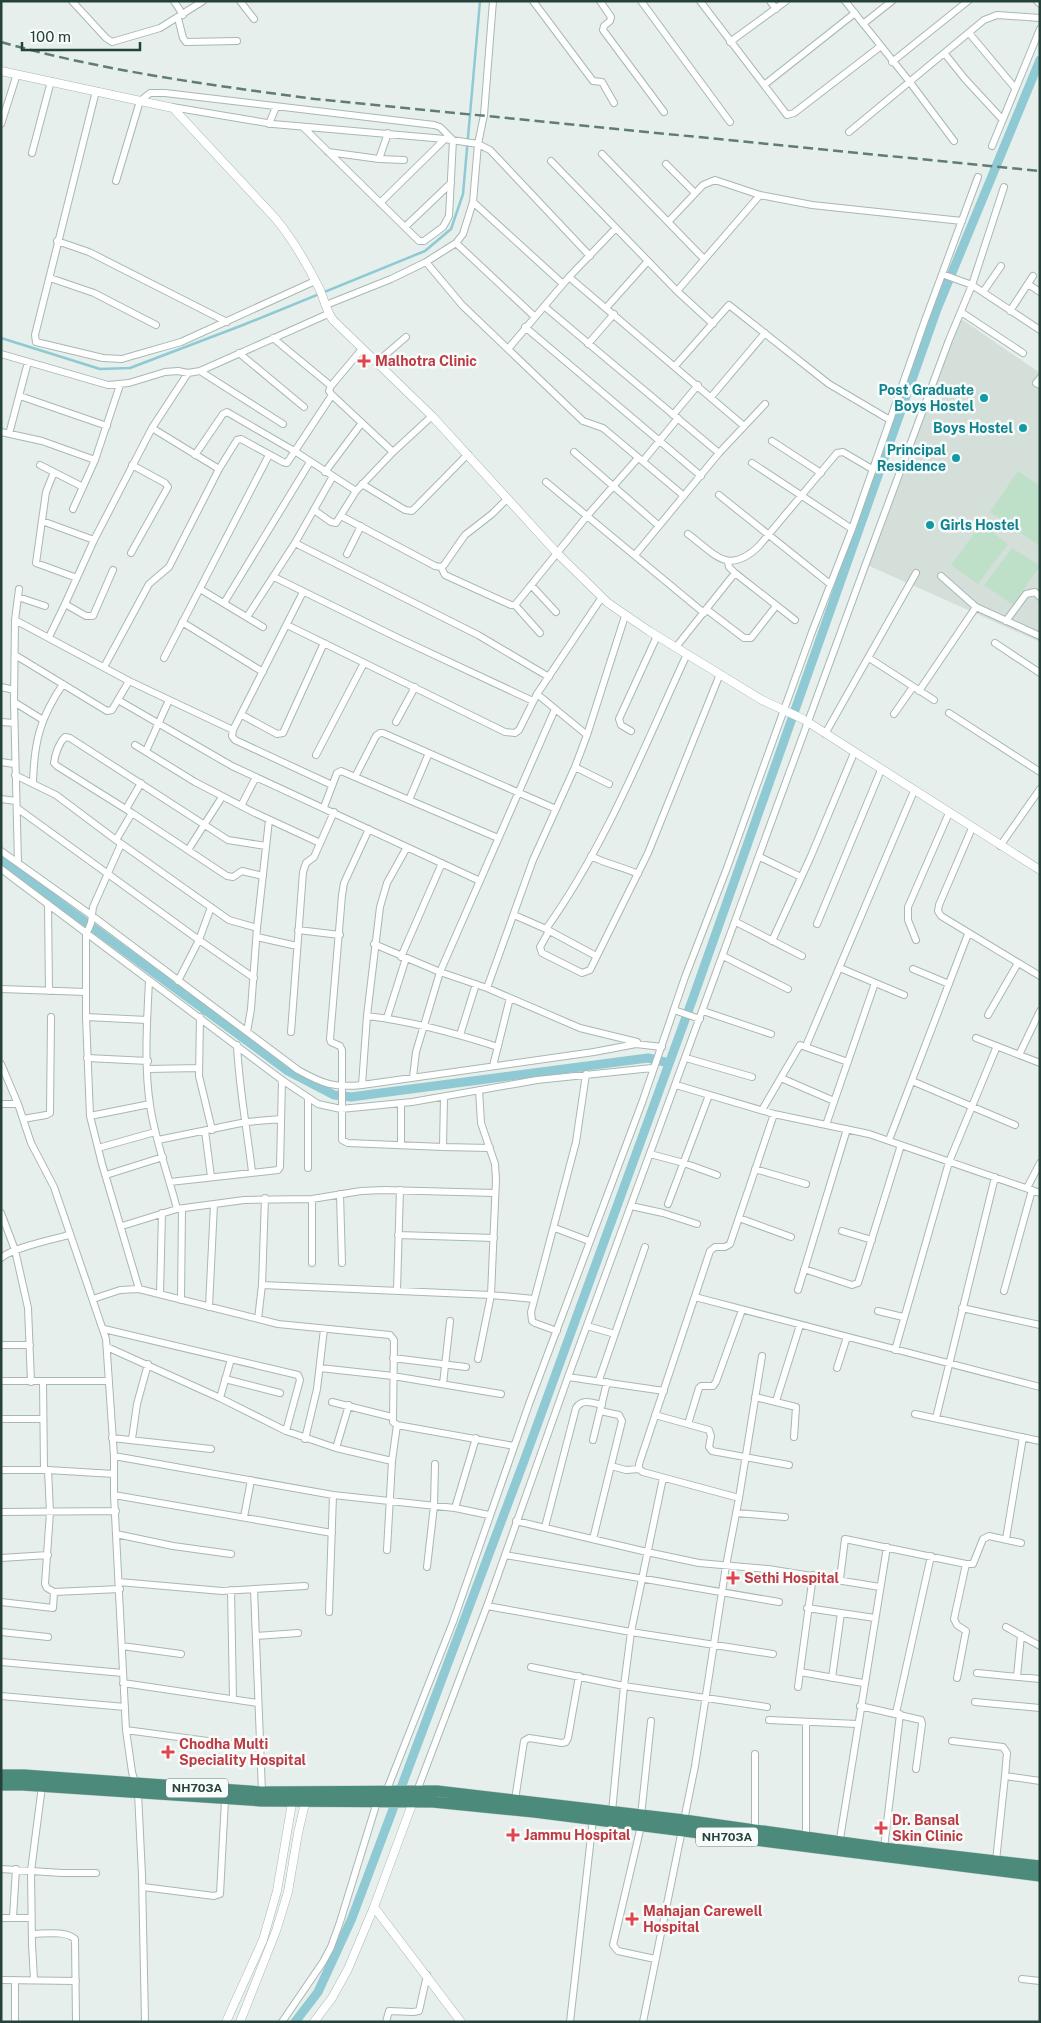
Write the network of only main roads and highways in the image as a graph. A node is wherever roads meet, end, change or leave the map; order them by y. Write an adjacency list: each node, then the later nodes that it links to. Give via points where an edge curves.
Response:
1 (1, 1775): 3 (highway, NH703A)
2 (1, 1785): 3 (highway, NH703A)
3 (136, 1788): 5 (highway, NH703A, via 262,1792); 5 (highway, NH703A, via 225,1800)
4 (410, 1796): 5 (highway, NH703A); 6 (highway, NH703A, via 593,1819); 6 (highway, NH703A, via 437,1791 612,1812)
5 (293, 1797)
6 (641, 1821): 7 (highway, NH703A)
7 (683, 1826): 8 (highway, NH703A); 8 (highway, NH703A, via 806,1836)
8 (838, 1846): 9 (highway, NH703A, via 884,1848); 10 (highway, NH703A)
9 (1040, 1866)
10 (1040, 1876)

